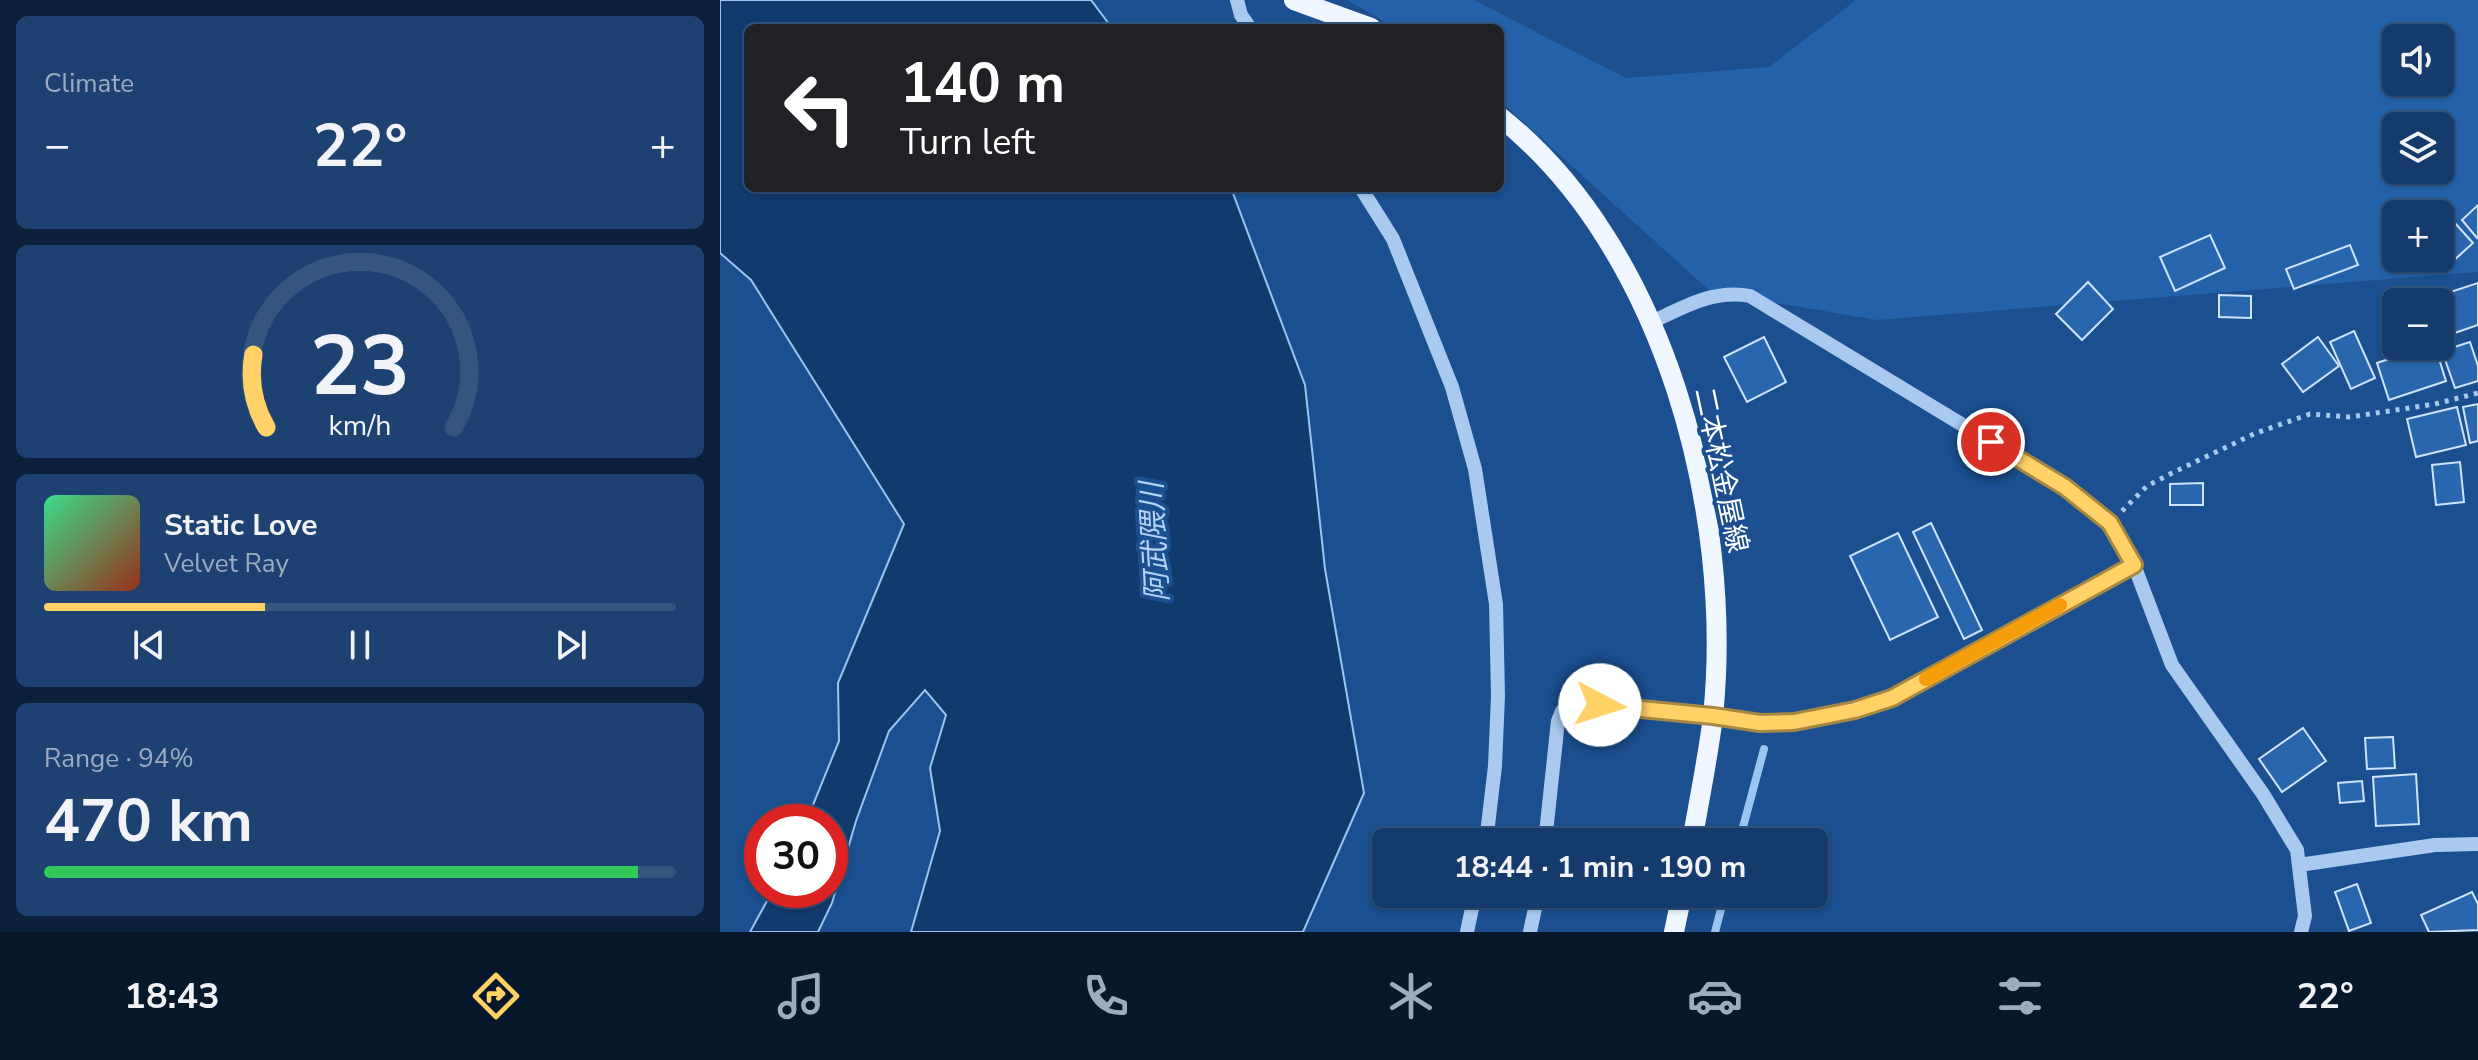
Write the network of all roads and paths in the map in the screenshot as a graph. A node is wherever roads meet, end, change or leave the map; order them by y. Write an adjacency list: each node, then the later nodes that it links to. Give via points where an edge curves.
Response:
1 (1237, 0): 3 (street)
2 (1294, 0): 4 (main road)
3 (1247, 24)
4 (1360, 24)
5 (1504, 120): 7 (main road, 二本松金屋線, via 1529,140 1582,204)
6 (1364, 192): 12 (street, via 1393,239 1452,387 1475,469 1496,604 1498,696)
7 (1652, 322): 9 (street, via 1706,297 1732,292 1750,296 2065,487); 11 (main road, 二本松金屋線, via 1685,413 1713,565)
8 (2478, 393): 9 (path, via 2350,417 2310,414 2256,433 2147,486)
9 (2110, 523): 10 (street)
10 (2134, 565): 11 (street, via 1892,698 1794,722); 16 (street, via 2172,665 2263,794 2297,850)
11 (1713, 716): 13 (street, via 1572,703 1558,721); 14 (main road, 二本松金屋線)
12 (1488, 828)
13 (1547, 828)
14 (1694, 828)
15 (2478, 844): 16 (street, via 2435,845)
16 (2299, 865): 23 (street, via 2305,916)
17 (1472, 908): 20 (street)
18 (1535, 908): 21 (street)
19 (1679, 908): 22 (main road)
20 (1467, 932)
21 (1530, 932)
22 (1674, 932)
23 (2301, 932)

